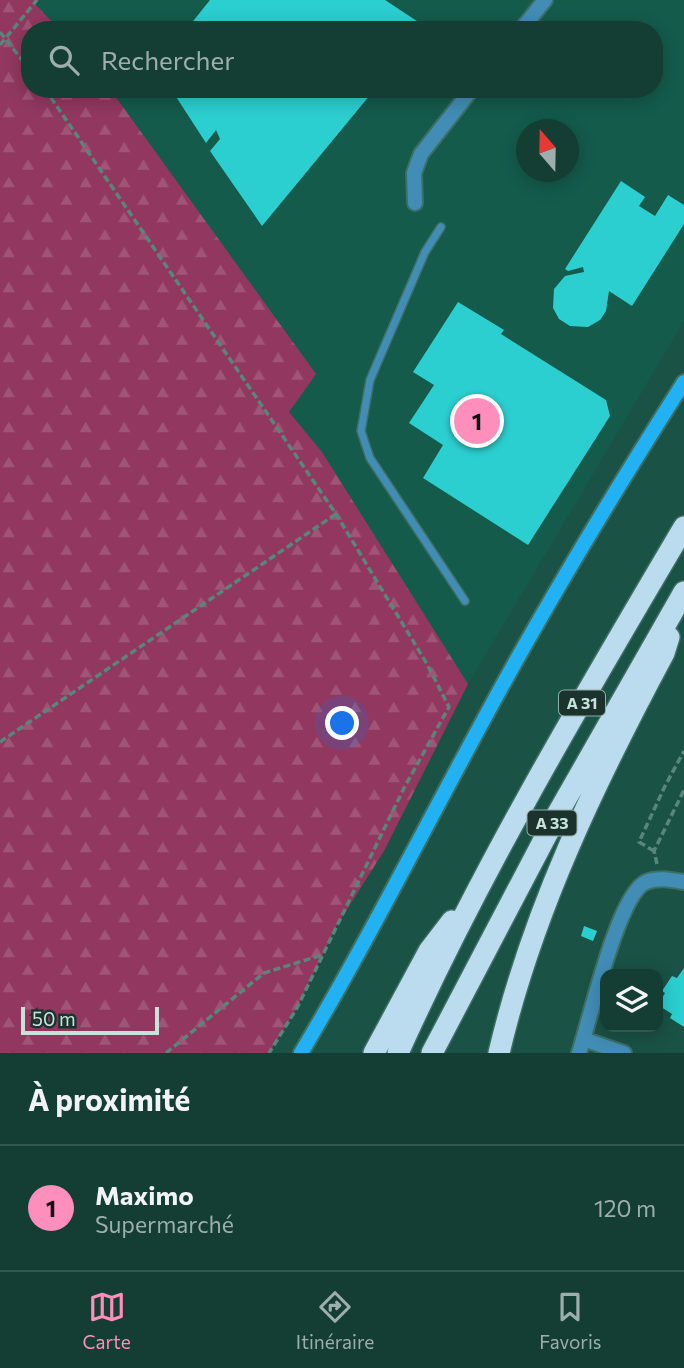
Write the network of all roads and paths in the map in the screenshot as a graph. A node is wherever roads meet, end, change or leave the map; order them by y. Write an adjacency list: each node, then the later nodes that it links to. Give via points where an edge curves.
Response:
1 (37, 0): 5 (path)
2 (545, 0): 3 (street)
3 (528, 21)
4 (0, 32): 5 (path)
5 (5, 39): 6 (path); 7 (path)
6 (0, 45)
7 (21, 59)
8 (50, 98): 13 (path)
9 (465, 98): 10 (street, via 421,154 414,173)
10 (415, 203)
11 (441, 227): 16 (lane, via 425,252 370,380 361,431 370,458)
12 (684, 382): 28 (main road, via 562,580)
13 (336, 514): 17 (path); 24 (path, via 449,707)
14 (684, 527): 22 (highway, A 31)
15 (682, 595): 31 (highway, A 33, via 558,813); 32 (highway, A 31, via 664,653 611,753 555,881)
16 (465, 601)
17 (0, 741)
18 (684, 751): 20 (path, via 639,842)
19 (684, 790): 20 (path)
20 (654, 851): 21 (path)
21 (654, 880): 23 (street); 25 (street, via 634,892 615,934)
22 (483, 881): 29 (highway, A 31, via 429,951); 30 (highway)
23 (684, 882)
24 (323, 954): 26 (path, via 264,973); 27 (path, via 298,1008)
25 (581, 1046): 33 (street)
26 (166, 1053)
27 (269, 1053)
28 (301, 1053)
29 (374, 1053)
30 (398, 1053)
31 (432, 1053)
32 (499, 1053)
33 (624, 1053)

